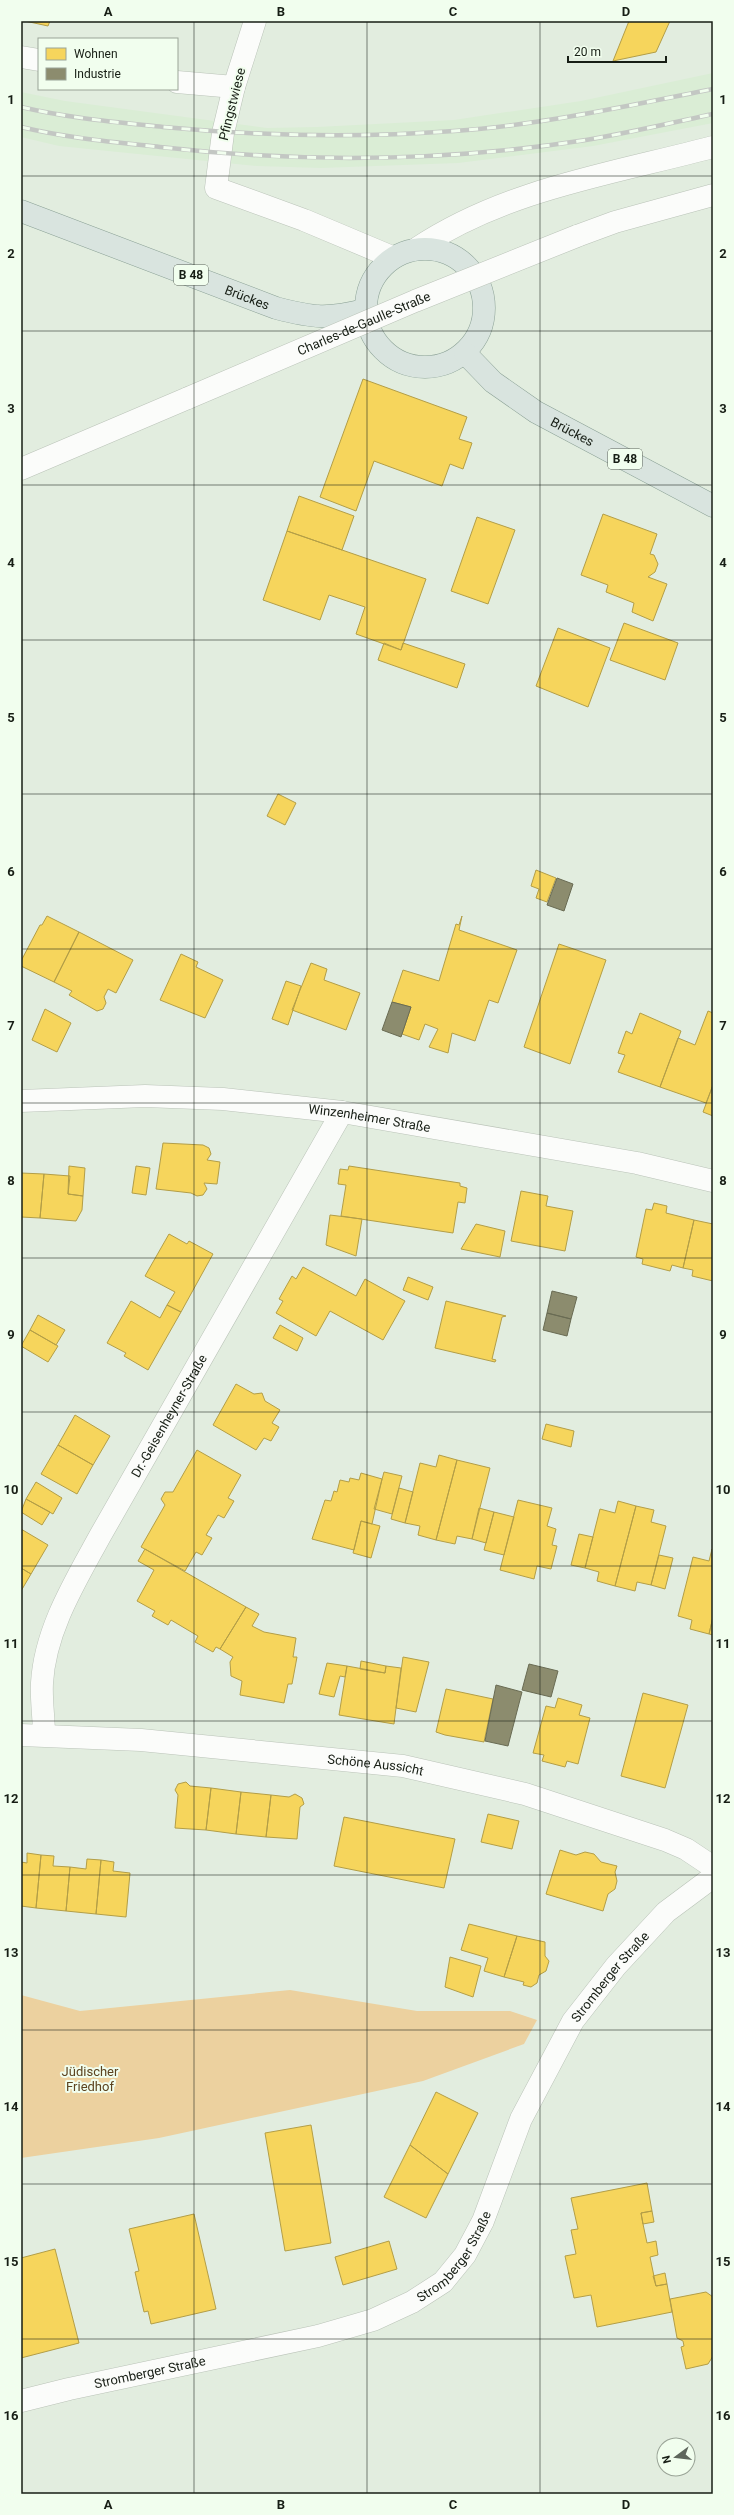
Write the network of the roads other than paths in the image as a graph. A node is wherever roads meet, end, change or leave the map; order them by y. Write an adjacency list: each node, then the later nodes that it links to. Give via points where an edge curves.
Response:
1 (255, 21): 5 (street, Pfingstwiese)
2 (21, 57): 3 (street)
3 (38, 60)
4 (178, 82): 5 (street)
5 (234, 87): 10 (street, Pfingstwiese, via 223,133 216,188 304,220)
6 (713, 147): 9 (street, via 515,199 450,226)
7 (713, 194): 13 (street, Charles-de-Gaulle-Straße, bridge, via 616,222 578,236)
8 (21, 211): 11 (main road, Brückes / B 48, via 276,308 311,317 333,317)
9 (416, 249): 10 (main road); 12 (main road, via 435,249 453,255 468,267 479,282 484,301 483,320 477,338)
10 (392, 257): 11 (main road, via 371,280)
11 (365, 310): 12 (main road, via 369,329 378,346 404,364 430,368 448,363)
12 (464, 353): 14 (main road, Brückes / B 48, via 493,382 520,403)
13 (21, 469)
14 (713, 506)
15 (21, 1101): 16 (street, Winzenheimer Straße, via 145,1096 223,1098)
16 (342, 1112): 17 (street, Winzenheimer Straße, via 637,1163); 18 (street, Dr.-Geisenheyner-Straße, via 65,1601 50,1641 42,1683)
17 (713, 1181)
18 (44, 1735): 19 (street, Schöne Aussicht); 20 (street, Schöne Aussicht, via 197,1745 403,1766 525,1794 665,1840 686,1849)
19 (21, 1736)
20 (713, 1867)
21 (713, 1877): 22 (street, Stromberger Straße, via 666,1912 616,1966 574,2021 521,2119 483,2221 465,2255 443,2282 412,2302 372,2320 318,2336 69,2389)
22 (21, 2402)

